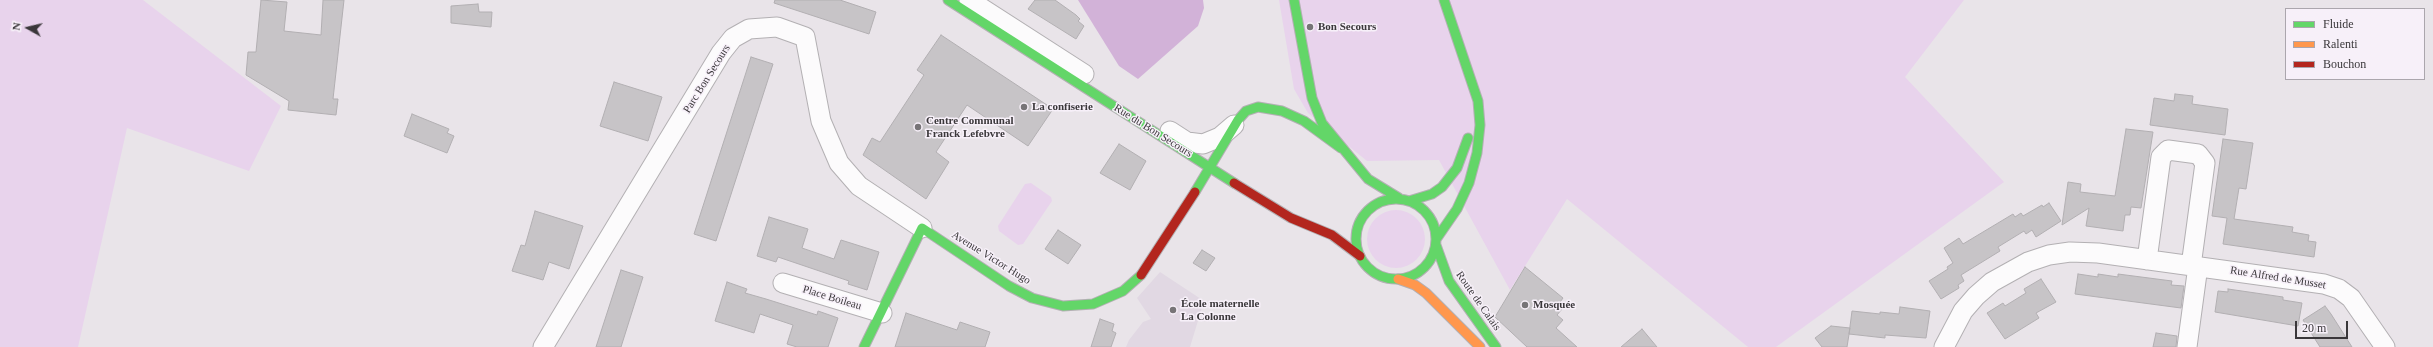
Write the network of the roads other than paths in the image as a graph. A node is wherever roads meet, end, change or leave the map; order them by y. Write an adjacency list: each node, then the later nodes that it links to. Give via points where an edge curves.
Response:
1 (948, 0): 8 (main road, Rue du Bon Secours)
2 (970, 0): 6 (street, Rue du Bon Secours, via 1187,142 1208,142 1220,137)
3 (1294, 0): 7 (main road, via 1314,106 1322,123)
4 (1444, 0): 5 (main road)
5 (1463, 58): 10 (main road, via 1469,92 1470,126 1460,162 1448,181 1432,194); 12 (main road, via 1479,108 1478,143 1464,194)
6 (1235, 124): 7 (main road, Avenue Victor Hugo, via 1249,110 1258,107 1276,109 1304,121); 8 (main road, Avenue Victor Hugo)
7 (1341, 148): 9 (main road, via 1368,178)
8 (1210, 168): 11 (main road, Avenue Victor Hugo, via 1138,279 1123,291 1092,304 1064,306 1032,298 1009,286); 13 (main road, Rue du Bon Secours, via 1287,216 1342,240)
9 (1398, 198): 10 (main road); 13 (main road, via 1376,204 1363,216 1356,234)
10 (1409, 200): 12 (main road, via 1428,214 1434,223)
11 (922, 228): 18 (main road); 19 (street, Parc Bon Secours, via 859,186 839,163 821,121 805,37 777,27 749,29 734,38 721,53)
12 (1436, 242): 16 (main road, via 1432,257 1425,267 1411,276); 22 (main road, Route de Calais, via 1449,281)
13 (1360, 256): 16 (main road, via 1376,274)
14 (2147, 260): 15 (street, Rue Alfred de Musset); 15 (street, via 2161,157 2168,150 2198,154 2204,163); 23 (street, Rue Alfred de Musset, via 2070,252 2028,262 2002,276 1976,296 1956,321)
15 (2195, 266): 24 (street); 25 (street, Rue Alfred de Musset, via 2324,284 2339,290 2356,304)
16 (1398, 279): 21 (main road, via 1415,285 1426,293)
17 (783, 283): 18 (street, Place Boileau)
18 (882, 313): 20 (main road)
19 (543, 347)
20 (864, 347)
21 (1480, 347)
22 (1496, 347)
23 (1944, 347)
24 (2187, 347)
25 (2385, 347)

